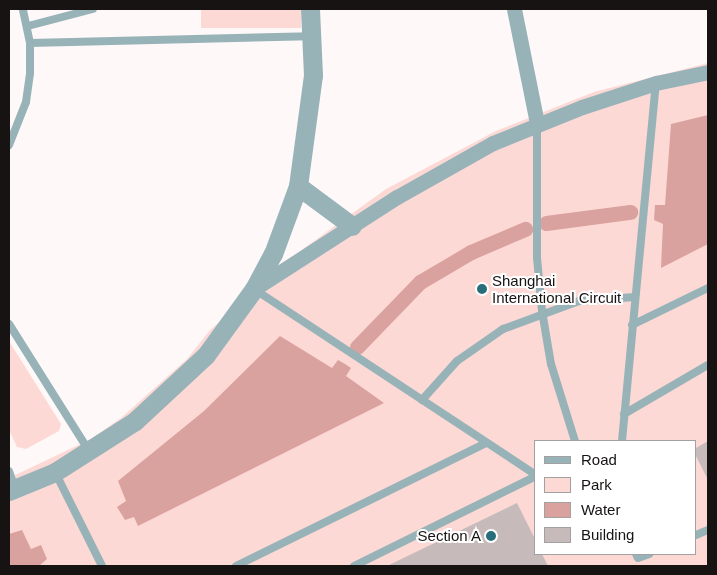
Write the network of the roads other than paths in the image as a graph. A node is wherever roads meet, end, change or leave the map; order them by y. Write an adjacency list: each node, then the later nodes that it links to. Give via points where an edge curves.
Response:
1 (23, 9): 5 (lane)
2 (93, 9): 5 (lane)
3 (310, 9): 6 (street)
4 (514, 9): 10 (street)
5 (28, 26): 7 (lane)
6 (312, 36): 7 (lane); 12 (street, via 313,75)
7 (30, 44): 11 (lane, via 26,102)
8 (708, 72): 9 (street)
9 (656, 83): 10 (street); 16 (lane)
10 (537, 123): 13 (street, via 445,168); 17 (lane, via 537,258)
11 (9, 144)
12 (298, 186): 13 (street); 15 (street, via 276,246)
13 (352, 226): 15 (street)
14 (708, 288): 19 (lane)
15 (254, 289): 21 (lane); 26 (street, via 206,355 171,391)
16 (635, 297): 17 (lane, via 579,301); 19 (lane)
17 (542, 312): 21 (lane, via 503,329 472,349); 23 (lane, via 553,372)
18 (9, 324): 26 (lane)
19 (632, 325): 22 (lane)
20 (708, 365): 22 (lane)
21 (422, 400): 25 (lane)
22 (624, 414): 24 (lane)
23 (575, 440)
24 (622, 440)
25 (486, 442): 29 (lane); 33 (lane)
26 (90, 452): 28 (street)
27 (9, 471): 31 (lane)
28 (55, 472): 31 (street); 32 (lane)
29 (534, 475)
30 (534, 477): 34 (lane)
31 (12, 490)
32 (102, 566)
33 (236, 566)
34 (354, 566)

